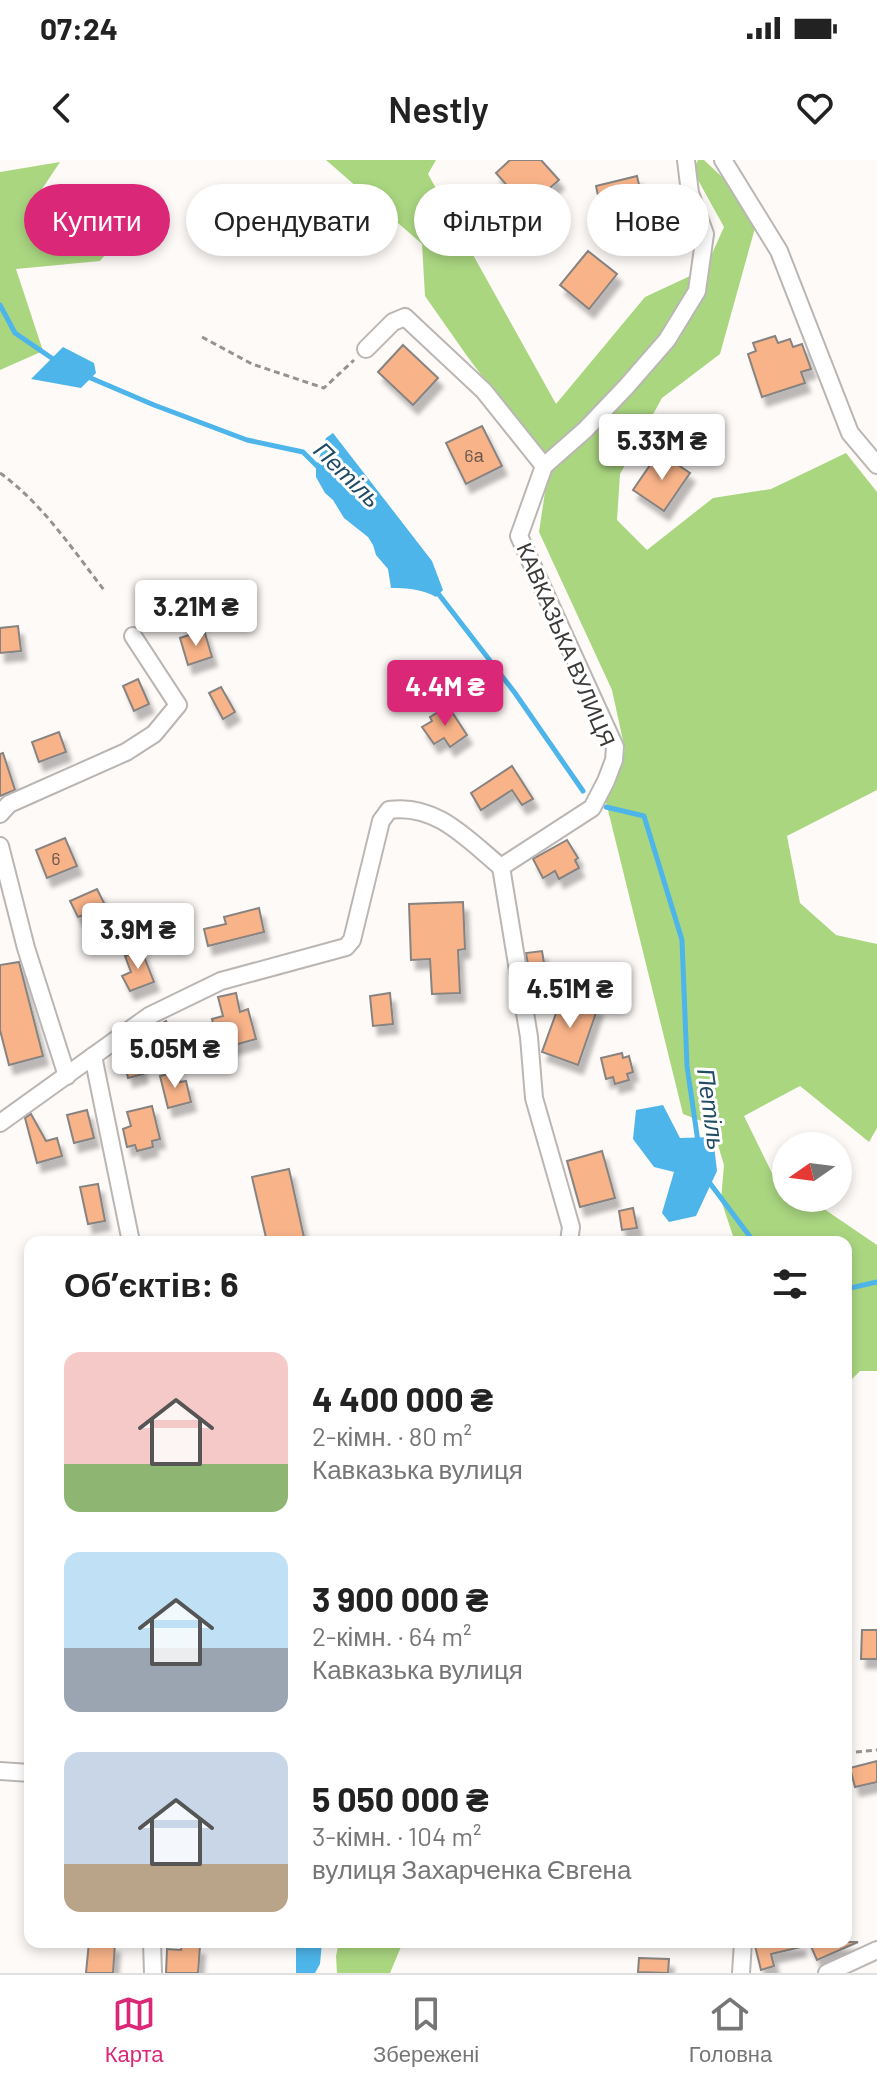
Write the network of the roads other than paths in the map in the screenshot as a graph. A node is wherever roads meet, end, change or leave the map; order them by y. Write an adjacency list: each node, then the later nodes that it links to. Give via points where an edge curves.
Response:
1 (686, 160): 5 (street, КАВКАЗЬКА ВУЛИЦЯ, via 690,193 705,234 697,291 667,340 626,387)
2 (723, 160): 4 (street, via 779,251 850,433)
3 (366, 349): 5 (street, via 405,317 484,391)
4 (877, 465)
5 (544, 466): 9 (street, КАВКАЗЬКА ВУЛИЦЯ, via 519,536 615,747 614,760 592,808)
6 (133, 636): 7 (street, via 178,705 154,734 126,752 9,804)
7 (0, 814)
8 (0, 846): 11 (street)
9 (501, 867): 10 (street, via 437,817 413,808 389,810 381,821 346,947 221,981 149,1016); 14 (street, via 534,1098)
10 (93, 1056): 11 (street); 13 (street)
11 (67, 1076): 12 (street)
12 (0, 1123)
13 (130, 1236)
14 (570, 1236)
15 (0, 1771): 16 (street)
16 (24, 1773)
17 (152, 1948): 20 (street)
18 (743, 1948): 21 (street)
19 (877, 1950): 22 (street)
20 (153, 1973)
21 (741, 1973)
22 (827, 1973)

